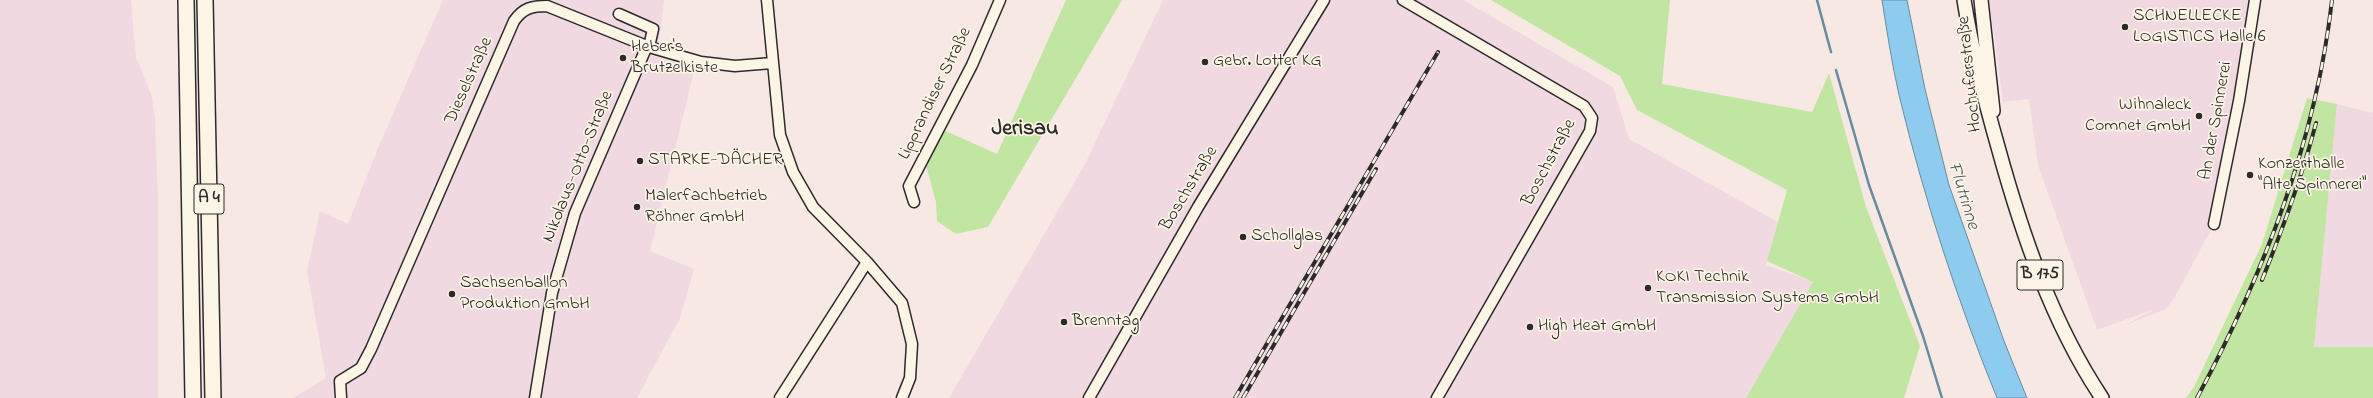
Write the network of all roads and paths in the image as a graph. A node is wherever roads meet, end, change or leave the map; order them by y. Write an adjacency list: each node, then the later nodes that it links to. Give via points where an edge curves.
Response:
1 (186, 0): 18 (highway, A 4)
2 (205, 0): 19 (highway, A 4)
3 (767, 0): 13 (street)
4 (1000, 0): 15 (street, Lipprandiser Straße, via 972,65 909,186)
5 (1324, 0): 24 (street, Boschstraße, via 1198,207)
6 (1403, 0): 25 (street, Boschstraße, via 1584,106 1592,118 1590,131)
7 (1964, 0): 14 (main road, Hochuferstraße / B 175, via 1980,86)
8 (2255, 0): 16 (street, An der Spinnerei, via 2240,101)
9 (1983, 2): 14 (main road, Hochuferstraße / B 175)
10 (534, 3): 12 (street, Dieselstraße); 20 (street, Dieselstraße, via 521,12 514,21 371,349 360,368 340,381)
11 (619, 14): 12 (street, Nikolaus-Otto-Straße, via 653,29)
12 (648, 46): 13 (street, Dieselstraße, via 701,62 735,66); 21 (street, Nikolaus-Otto-Straße, via 574,214 552,293)
13 (772, 63): 17 (street, via 780,136 793,172 813,207)
14 (1997, 145): 26 (main road, Hochuferstraße / B 175, via 2008,185 2044,286 2069,341)
15 (914, 202)
16 (2214, 224)
17 (867, 262): 22 (street); 23 (street, via 902,303 904,310 912,344 910,378)
18 (193, 398)
19 (213, 398)
20 (341, 398)
21 (535, 398)
22 (780, 398)
23 (902, 398)
24 (1089, 398)
25 (1437, 398)
26 (2102, 398)

